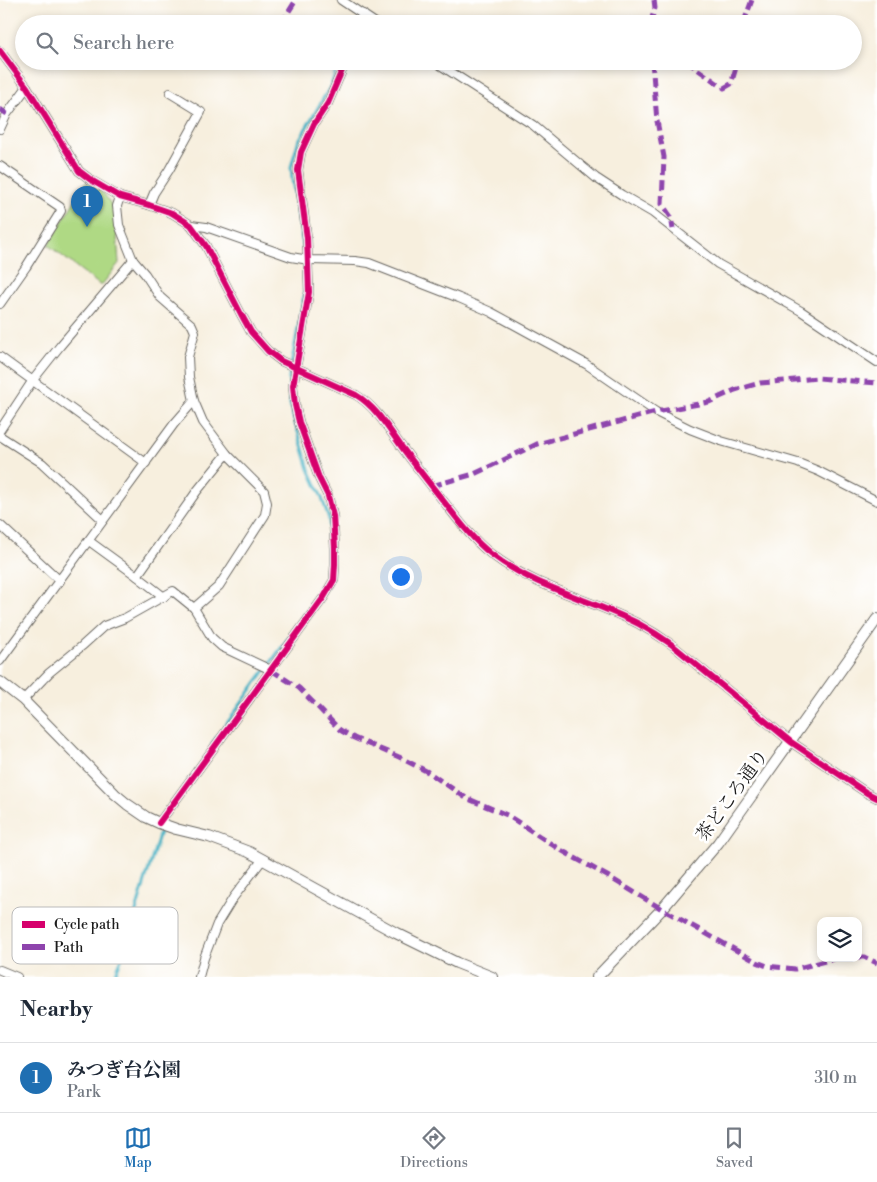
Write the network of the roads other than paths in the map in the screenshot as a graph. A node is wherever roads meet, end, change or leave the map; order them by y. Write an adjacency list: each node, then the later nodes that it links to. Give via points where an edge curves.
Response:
1 (341, 0): 2 (street)
2 (363, 14)
3 (0, 51): 6 (street)
4 (343, 70): 14 (street, via 301,152 298,170)
5 (448, 70): 17 (street, via 533,125 596,178 653,213 718,264 801,311)
6 (26, 87): 8 (street); 10 (street, via 79,171)
7 (170, 93): 11 (street, via 201,112)
8 (0, 129)
9 (0, 166): 15 (street, via 60,207 61,212)
10 (120, 197): 11 (street); 13 (street, via 117,206 119,225)
11 (149, 205): 12 (street, via 172,213)
12 (191, 225): 14 (street); 18 (street, via 206,246 251,332 268,351)
13 (133, 260): 19 (street); 20 (street, via 160,297 192,325 195,332 188,357)
14 (309, 260): 18 (street, via 309,292); 25 (street, via 369,263 459,298 586,364 656,412 690,429 798,463)
15 (0, 304)
16 (0, 357): 19 (street)
17 (877, 362)
18 (296, 369): 35 (street, via 294,386 299,422 333,516 334,580); 38 (street, via 364,400 464,528 491,554 527,577 656,634)
19 (34, 380): 21 (street); 24 (street)
20 (194, 400): 23 (street, via 203,422); 24 (street)
21 (0, 430)
22 (0, 436): 26 (street, via 42,464)
23 (227, 454): 29 (street); 32 (street, via 264,491 267,502 264,515 219,586)
24 (146, 463): 26 (street)
25 (877, 501)
26 (103, 520): 28 (street)
27 (0, 525): 30 (street)
28 (88, 540): 29 (street); 30 (street)
29 (137, 576): 31 (street)
30 (60, 580): 34 (street)
31 (164, 597): 32 (street, via 173,591); 37 (street, via 104,626)
32 (194, 608): 35 (street, via 212,638 222,647)
33 (877, 619): 38 (street, 茶どころ通り)
34 (0, 661)
35 (271, 670): 40 (street)
36 (0, 682): 37 (street)
37 (23, 700): 40 (street, via 115,794)
38 (791, 742): 39 (street); 46 (street, 茶どころ通り, via 713,850 662,910)
39 (877, 798)
40 (159, 823): 41 (street, via 216,839)
41 (263, 859): 44 (street, via 218,924); 45 (street, via 396,933)
42 (0, 970): 43 (street)
43 (17, 977)
44 (199, 977)
45 (492, 977)
46 (597, 977)

